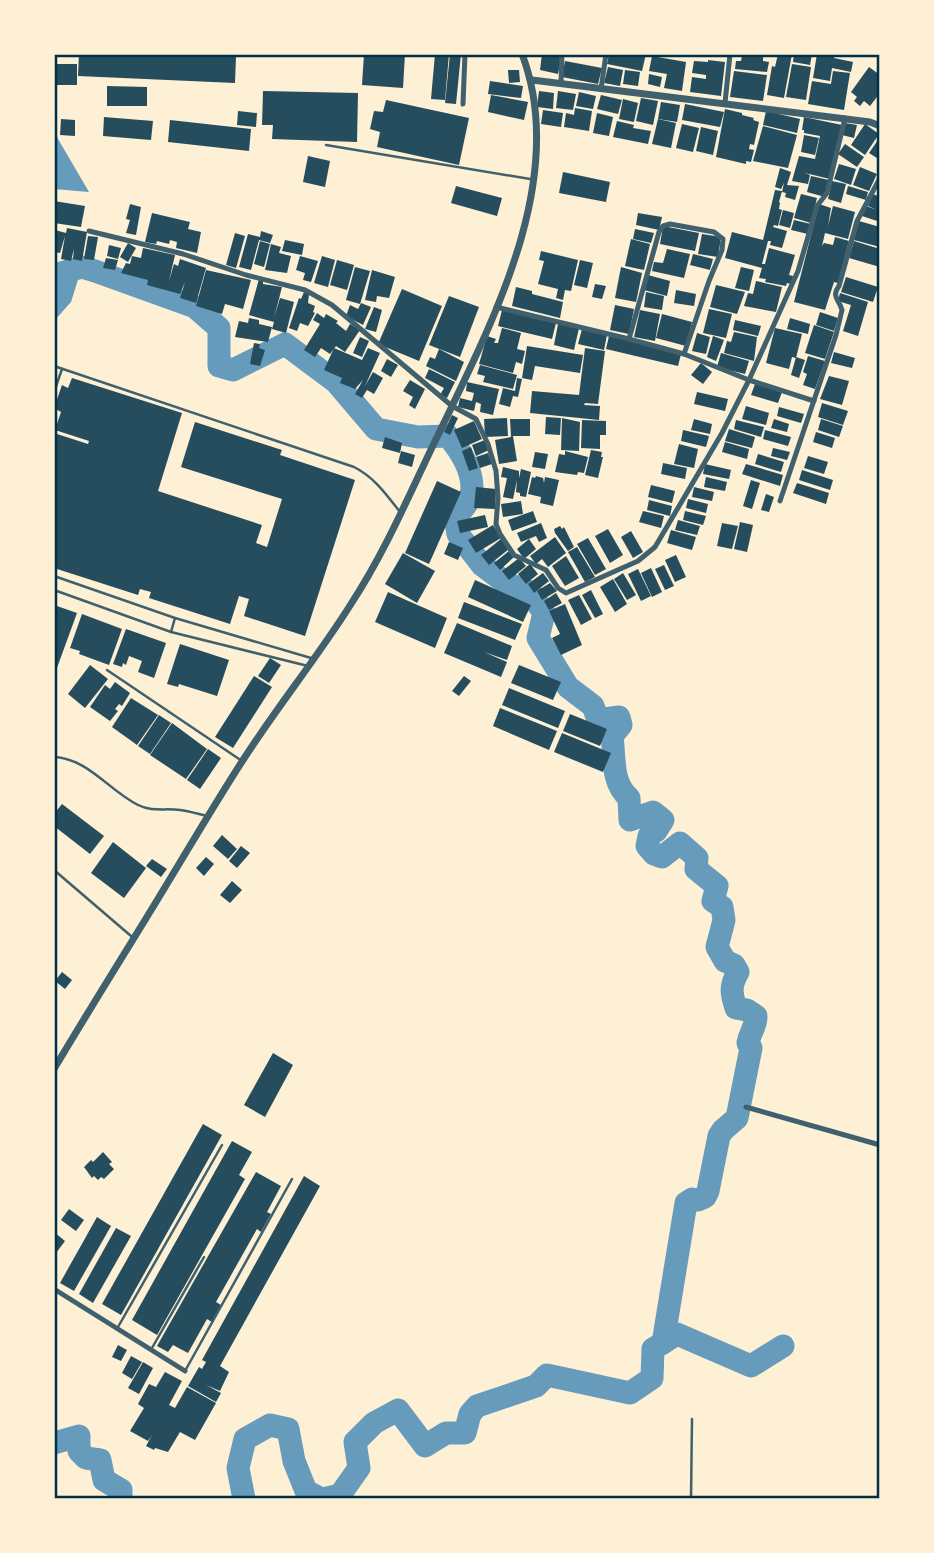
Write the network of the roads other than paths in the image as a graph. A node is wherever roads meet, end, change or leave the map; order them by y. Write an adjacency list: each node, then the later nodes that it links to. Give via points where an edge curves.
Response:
1 (465, 54): 10 (street)
2 (522, 54): 6 (street)
3 (562, 54): 7 (street)
4 (606, 54): 8 (street)
5 (730, 54): 9 (street)
6 (532, 80): 7 (street); 15 (street)
7 (561, 83): 8 (street)
8 (601, 89): 9 (street)
9 (725, 103): 11 (street)
10 (463, 104)
11 (845, 118): 12 (street); 22 (street, via 827,193 817,206 798,271)
12 (880, 126)
13 (326, 145): 15 (lane)
14 (880, 178): 24 (street, via 857,221 835,291 841,316)
15 (534, 180): 17 (street, via 517,250)
16 (89, 231): 25 (street, via 316,295)
17 (496, 307): 18 (street); 25 (street)
18 (629, 339): 19 (street); 19 (street, via 663,226 714,232 723,239 722,250)
19 (684, 354): 22 (street)
20 (54, 366): 21 (lane)
21 (62, 369): 23 (lane); 27 (lane, via 354,467 378,484)
22 (749, 380): 24 (street); 25 (street, via 655,547 638,561 566,593 546,570 526,562 507,546 496,524 498,484 491,452 474,416)
23 (54, 392)
24 (814, 401): 26 (street)
25 (452, 406): 27 (street)
26 (780, 500)
27 (402, 514): 32 (street, via 351,605)
28 (54, 576): 30 (lane)
29 (54, 590): 31 (lane)
30 (175, 618): 31 (lane); 32 (lane)
31 (171, 632): 33 (lane)
32 (314, 659): 33 (street)
33 (308, 666): 36 (street)
34 (107, 670): 36 (lane)
35 (54, 757): 37 (lane, via 88,768 145,808)
36 (242, 761): 37 (street)
37 (208, 816): 39 (street)
38 (54, 870): 39 (lane)
39 (134, 938): 40 (street)
40 (54, 1069)
41 (746, 1107): 43 (street)
42 (222, 1145): 47 (lane)
43 (880, 1145)
44 (292, 1179): 49 (lane)
45 (204, 1257): 48 (lane)
46 (54, 1289): 47 (street)
47 (117, 1330): 48 (street)
48 (150, 1351): 49 (street)
49 (185, 1371)
50 (692, 1419): 51 (lane)
51 (691, 1499)

